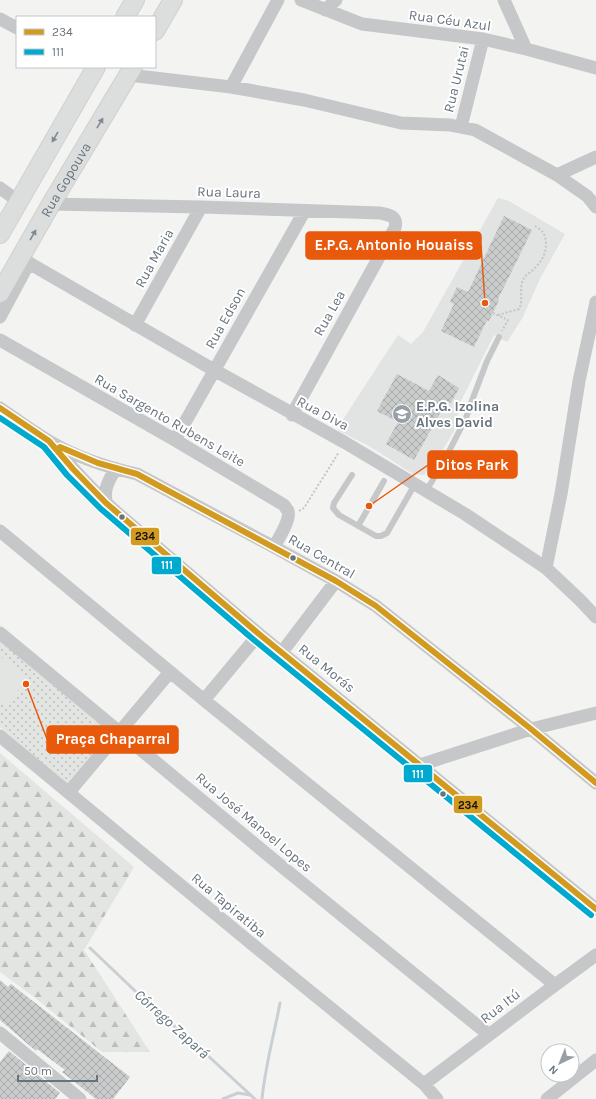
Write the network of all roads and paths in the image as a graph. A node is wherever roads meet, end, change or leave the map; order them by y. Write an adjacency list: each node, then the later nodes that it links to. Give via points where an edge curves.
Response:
1 (135, 0): 8 (main road)
2 (173, 0): 11 (main road)
3 (278, 0): 17 (street)
4 (301, 0): 7 (street, Rua Céu Azul)
5 (336, 0): 7 (street)
6 (504, 0): 13 (street)
7 (325, 10): 12 (street, Rua Céu Azul, via 362,24)
8 (126, 16)
9 (0, 19): 10 (street)
10 (16, 27)
11 (156, 29)
12 (483, 39): 13 (street, Rua Céu Azul); 18 (street, Rua Urutai)
13 (526, 49): 15 (street, Rua Céu Azul)
14 (94, 68): 22 (main road, one-way to 22)
15 (596, 68)
16 (131, 71): 17 (street); 23 (main road, Rua Gopouva, one-way to 16)
17 (231, 87): 18 (street, via 304,100 401,123)
18 (461, 127): 20 (street, via 494,139)
19 (596, 157): 20 (street)
20 (558, 175): 25 (street, via 587,196)
21 (0, 188): 22 (street)
22 (18, 201): 29 (main road)
23 (51, 204): 24 (street, Rua Laura); 30 (main road, Rua Gopouva, one-way to 23)
24 (201, 207): 26 (street, Rua Laura); 36 (street, Rua Maria)
25 (596, 207)
26 (304, 212): 28 (street, Rua Laura, via 380,213 394,218); 39 (street, Rua Edson)
27 (535, 226): 34 (path, via 544,233 547,249 541,261 524,278 519,309)
28 (395, 228): 41 (street, Rua Lea)
29 (0, 234)
30 (26, 258): 31 (main road, Rua Gopouva); 35 (street); 36 (street, Rua Diva)
31 (0, 293)
32 (596, 302): 54 (street, via 579,381)
33 (493, 313): 34 (path)
34 (498, 315): 37 (path, via 508,320)
35 (0, 317)
36 (135, 325): 39 (street, Rua Diva)
37 (499, 337): 48 (lane, via 484,368 466,418 442,465)
38 (0, 340): 42 (street, Rua Sargento Rubens Leite)
39 (214, 370): 41 (street, Rua Diva); 42 (street, Rua Edson)
40 (0, 408): 43 (street, Rua Central)
41 (292, 414): 44 (street, Rua Diva)
42 (175, 440): 50 (street, Rua Sargento Rubens Leite, via 284,506)
43 (49, 441): 45 (street, Rua Central, via 85,459); 49 (street, Rua Morás)
44 (344, 442): 48 (street, Rua Diva); 50 (path, via 304,508)
45 (115, 469): 49 (street, via 107,484); 53 (street, Rua Central, via 137,474)
46 (352, 475): 51 (lane, via 333,508 339,515)
47 (384, 481): 51 (lane)
48 (420, 488): 51 (lane, via 387,533 376,536); 54 (street, Rua Diva, via 465,514)
49 (106, 503): 58 (street, Rua Morás)
50 (288, 516): 53 (street)
51 (358, 526)
52 (0, 531): 60 (street)
53 (274, 547): 55 (street, Rua Central)
54 (546, 568): 56 (street, Rua Diva)
55 (336, 582): 59 (street); 63 (street, Rua Central, via 376,606)
56 (596, 617)
57 (0, 633): 64 (street, Rua José Manoel Lopes)
58 (259, 634): 59 (street, Rua Morás); 61 (street)
59 (282, 652): 66 (street, Rua Morás)
60 (170, 672): 61 (street); 64 (street)
61 (204, 700): 71 (street)
62 (596, 713): 63 (street)
63 (531, 729): 66 (street); 67 (street, Rua Central)
64 (120, 731): 68 (street); 73 (street, Rua José Manoel Lopes)
65 (0, 736): 68 (street, Rua Tapiratiba)
66 (420, 765): 69 (street, Rua Morás)
67 (596, 783)
68 (69, 792): 75 (street, Rua Tapiratiba)
69 (596, 908)
70 (596, 955): 71 (street, Rua Itú)
71 (555, 985): 73 (street, Rua Itú)
72 (0, 1033): 77 (street)
73 (489, 1035): 75 (street, Rua Itú)
74 (596, 1060): 76 (street)
75 (424, 1084): 78 (street, Rua Tapiratiba)
76 (555, 1097)
77 (80, 1099)
78 (438, 1099)

